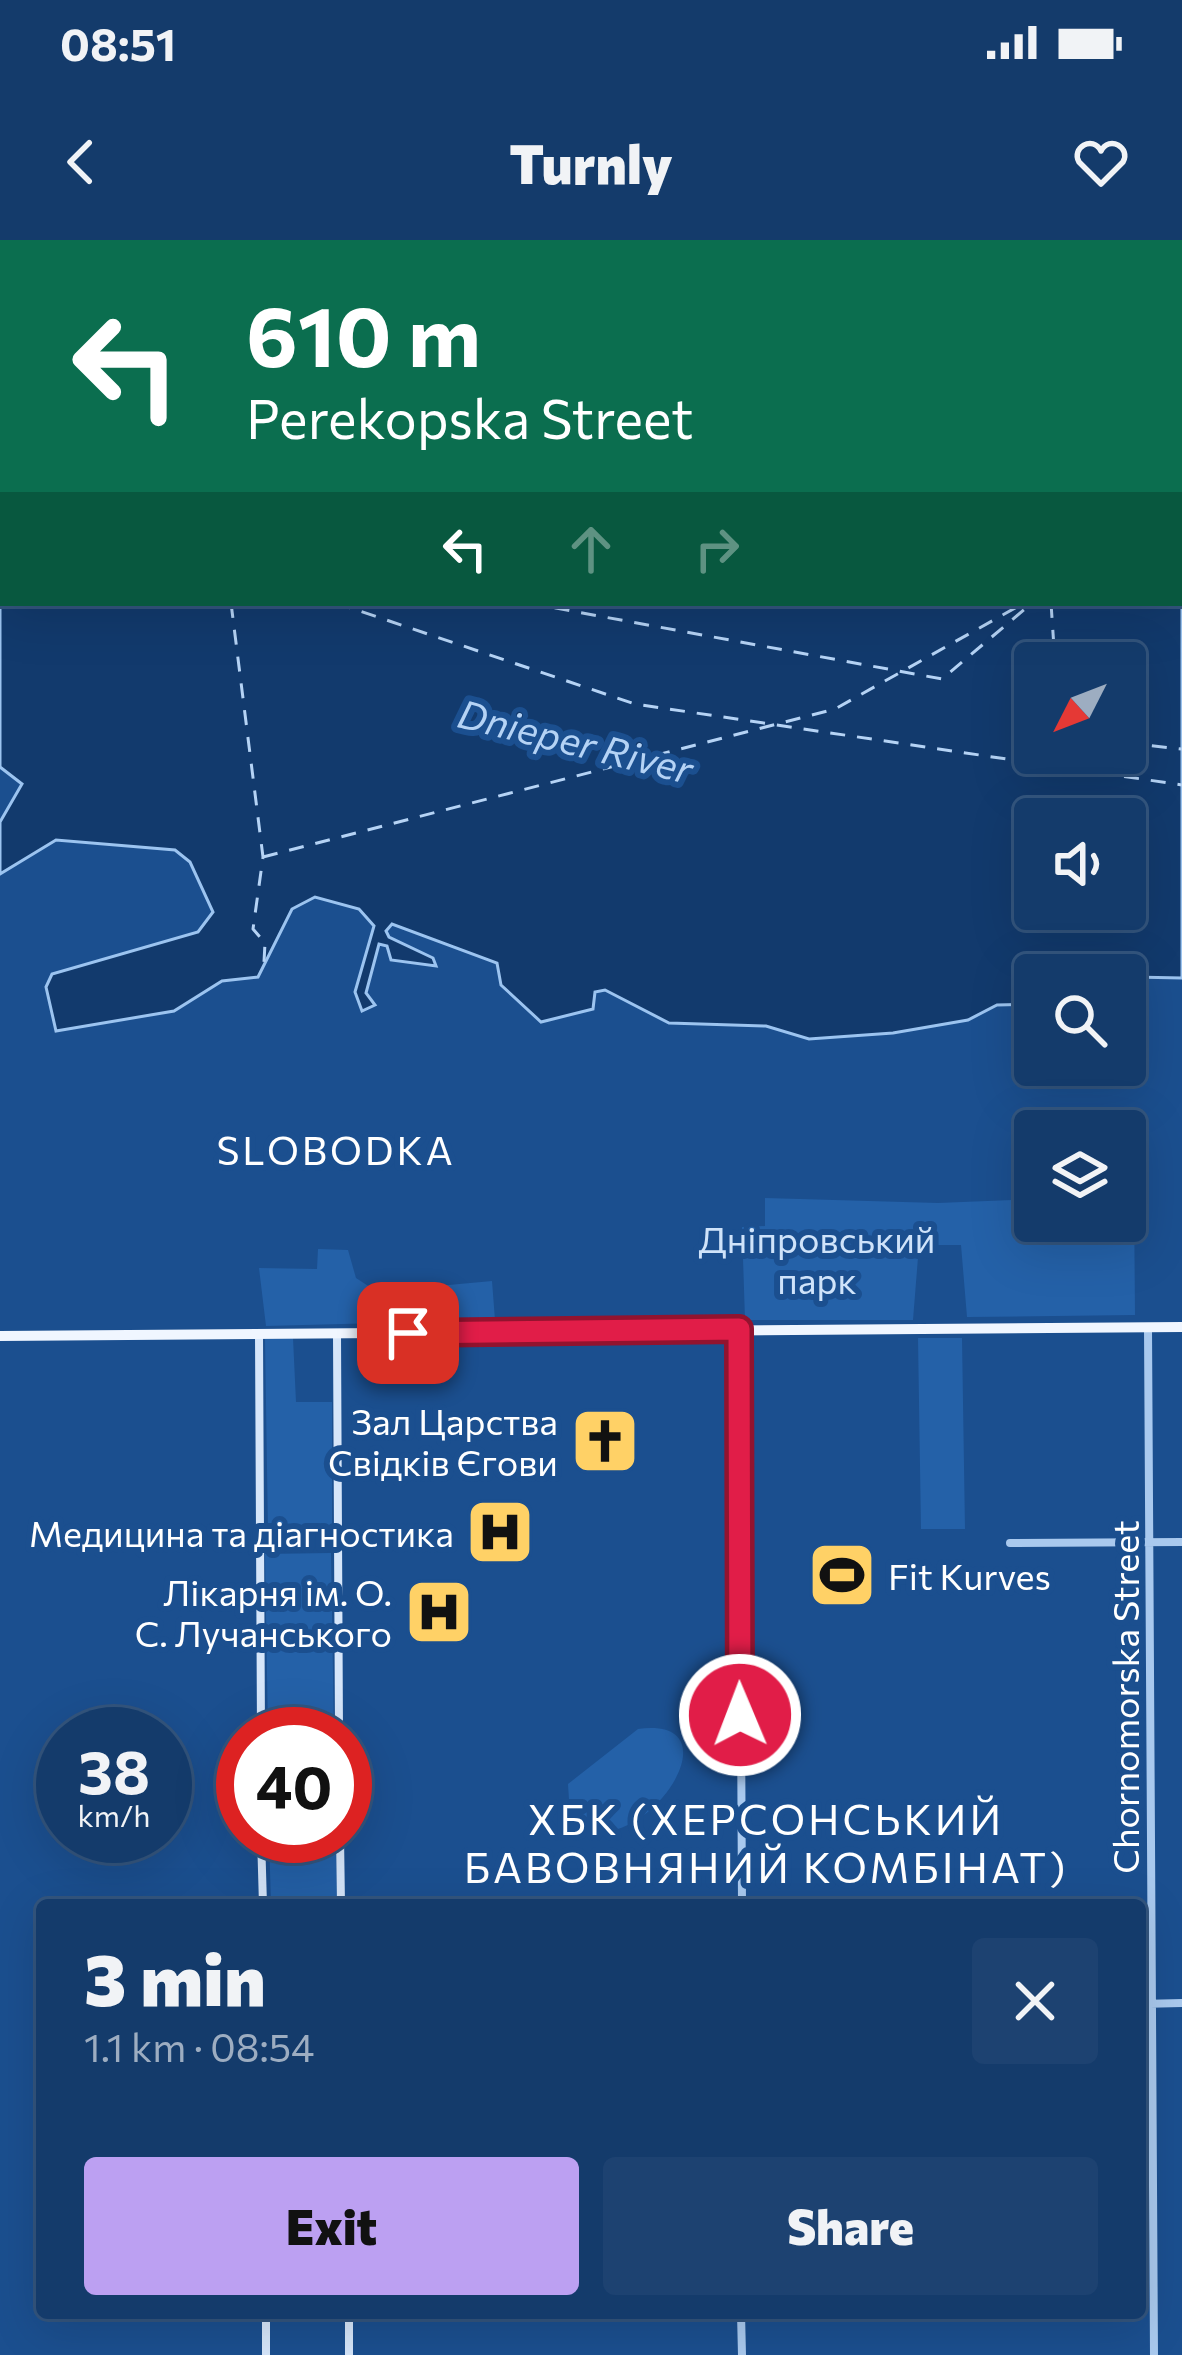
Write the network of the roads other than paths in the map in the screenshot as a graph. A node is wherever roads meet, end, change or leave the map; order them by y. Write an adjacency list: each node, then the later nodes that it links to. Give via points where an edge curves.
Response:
1 (1148, 1326): 2 (main road); 3 (main road); 9 (street, Chornomorska Street)
2 (1182, 1327)
3 (739, 1329): 5 (main road); 16 (street)
4 (259, 1334): 5 (main road); 6 (main road); 10 (main road)
5 (337, 1334): 11 (main road)
6 (0, 1336)
7 (1182, 1542): 9 (street)
8 (1010, 1543): 9 (street)
9 (1150, 1543): 19 (street, Chornomorska Street)
10 (261, 1707)
11 (339, 1707)
12 (262, 1863): 14 (main road)
13 (340, 1863): 15 (main road)
14 (263, 1899)
15 (341, 1899)
16 (742, 1899)
17 (1182, 2003): 19 (street)
18 (1146, 2004): 19 (street)
19 (1154, 2004): 26 (street, Chornomorska Street)
20 (266, 2319): 23 (main road)
21 (349, 2319): 24 (main road)
22 (741, 2319): 25 (street)
23 (266, 2355)
24 (349, 2355)
25 (742, 2355)
26 (1154, 2355)

